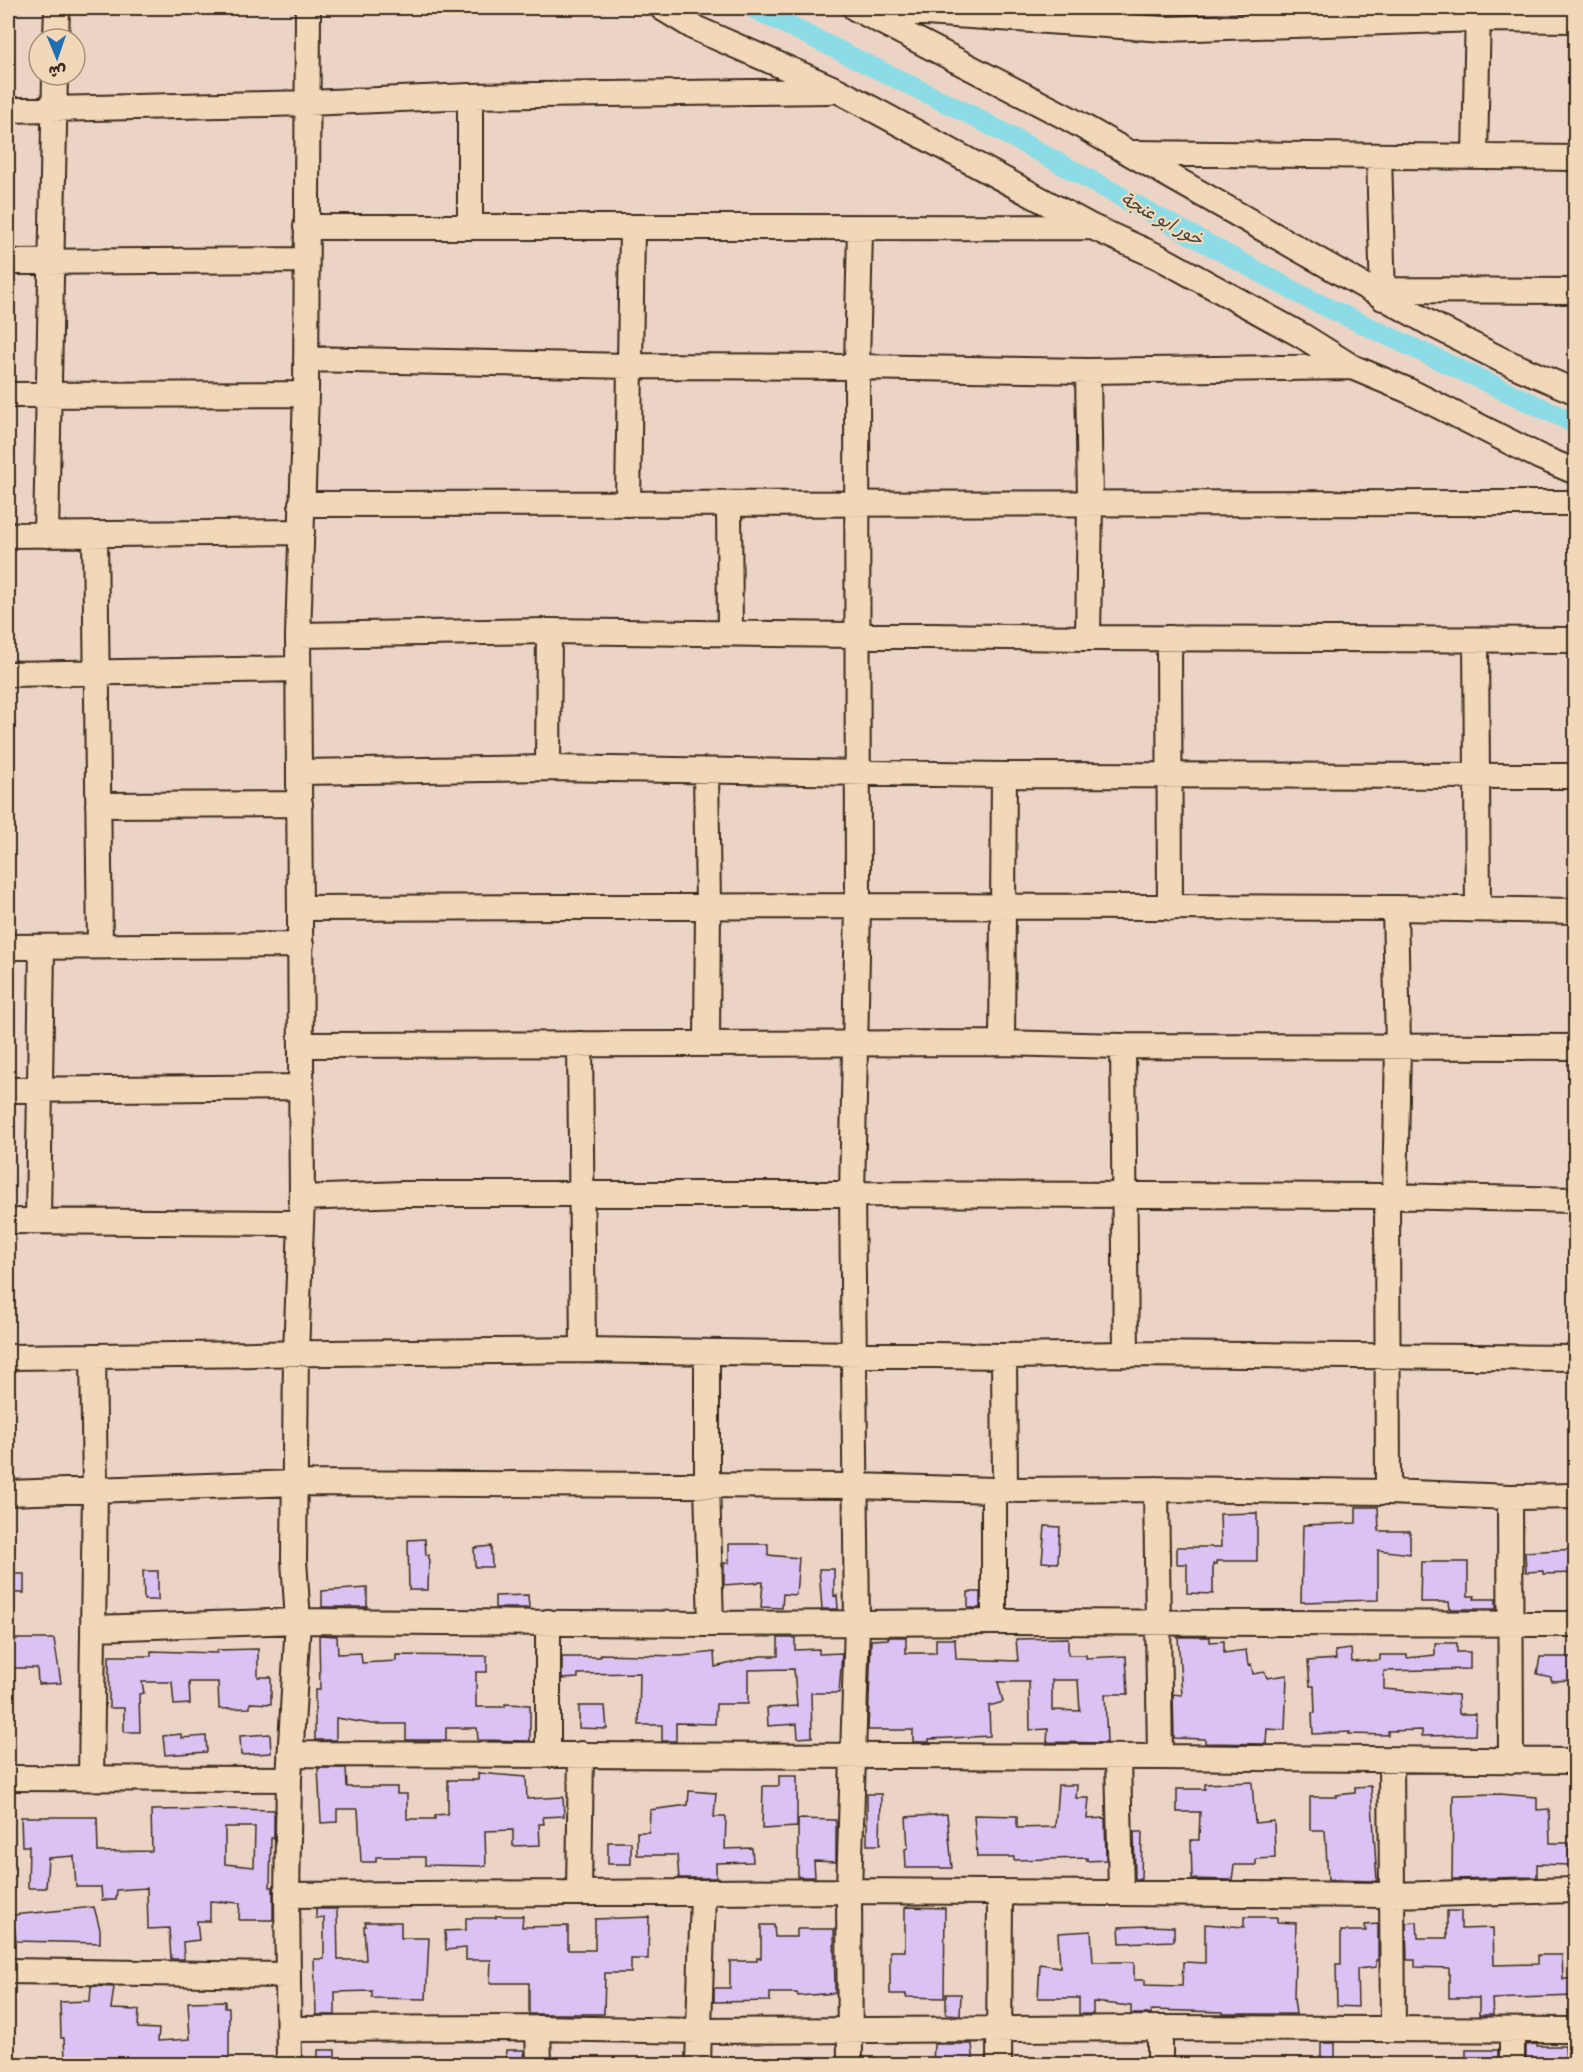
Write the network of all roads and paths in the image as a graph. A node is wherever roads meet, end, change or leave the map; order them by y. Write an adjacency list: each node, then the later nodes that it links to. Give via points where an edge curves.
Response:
1 (57, 8): 8 (street)
2 (308, 8): 12 (street)
3 (662, 8): 10 (street, via 694,28)
4 (857, 8): 6 (street); 15 (street)
5 (1478, 13): 6 (street); 7 (street); 17 (street)
6 (1166, 18)
7 (1575, 20)
8 (56, 27)
9 (55, 87): 14 (street)
10 (839, 91): 11 (street); 21 (street)
11 (470, 96): 12 (street); 19 (street)
12 (308, 103): 14 (street); 20 (street)
13 (8, 110): 14 (street)
14 (54, 110): 26 (street)
15 (1132, 153): 16 (street); 28 (street)
16 (1379, 156): 17 (street); 28 (street)
17 (1475, 157): 18 (street)
18 (1575, 158)
19 (470, 226): 20 (street); 22 (street)
20 (306, 227): 24 (street)
21 (1092, 227): 23 (street); 32 (street, via 1159,257)
22 (632, 228): 23 (street); 30 (street)
23 (860, 229): 31 (street)
24 (306, 260): 26 (street); 29 (street)
25 (8, 262): 26 (street)
26 (50, 262): 36 (street)
27 (1575, 291): 28 (street)
28 (1383, 294): 34 (street, via 1502,360)
29 (306, 359): 30 (street); 35 (street)
30 (629, 366): 31 (street); 43 (street)
31 (857, 367): 33 (street); 40 (street)
32 (1352, 367): 33 (street); 38 (street)
33 (1088, 371): 39 (street)
34 (1575, 392)
35 (306, 394): 36 (street); 42 (street)
36 (49, 395): 37 (street); 48 (street)
37 (8, 396)
38 (1575, 472)
39 (1090, 502): 40 (street); 41 (street); 53 (street)
40 (856, 503): 44 (street); 52 (street)
41 (1575, 503)
42 (301, 504): 43 (street); 45 (street)
43 (628, 504): 44 (street)
44 (729, 505): 50 (street)
45 (302, 532): 46 (street); 51 (street)
46 (95, 534): 48 (street); 58 (street)
47 (8, 535): 48 (street)
48 (46, 535)
49 (549, 631): 50 (street); 51 (street); 60 (street)
50 (730, 632): 52 (street)
51 (298, 635): 57 (street)
52 (858, 635): 53 (street); 62 (street)
53 (1088, 638): 54 (street)
54 (1169, 638): 55 (street); 65 (street)
55 (1476, 640): 56 (street); 66 (street)
56 (1575, 640)
57 (299, 669): 58 (street); 63 (street)
58 (95, 673): 59 (street); 69 (street)
59 (8, 674)
60 (548, 768): 61 (street); 63 (street)
61 (706, 771): 62 (street); 70 (street)
62 (859, 771): 64 (street); 71 (street)
63 (300, 772): 68 (street)
64 (1004, 775): 65 (street); 72 (street)
65 (1168, 776): 66 (street); 74 (street)
66 (1476, 776): 67 (street); 76 (street)
67 (1575, 776)
68 (300, 804): 69 (street); 73 (street)
69 (98, 805): 79 (street)
70 (708, 906): 71 (street); 73 (street); 82 (street)
71 (858, 906): 72 (street); 85 (street)
72 (1004, 907): 74 (street); 83 (street)
73 (301, 908): 78 (street)
74 (1170, 908): 75 (street)
75 (1395, 908): 76 (street); 88 (street)
76 (1478, 909): 77 (street)
77 (1575, 911)
78 (301, 945): 79 (street); 86 (street)
79 (100, 946): 81 (street)
80 (8, 947): 81 (street)
81 (42, 947): 91 (street)
82 (706, 1043): 84 (street); 85 (street)
83 (1002, 1043): 85 (street); 87 (street)
84 (580, 1044): 86 (street); 94 (street)
85 (854, 1044): 93 (street)
86 (303, 1045): 90 (street)
87 (1123, 1046): 88 (street); 95 (street)
88 (1398, 1046): 89 (street); 96 (street)
89 (1575, 1047)
90 (301, 1088): 91 (street); 97 (street)
91 (40, 1089): 92 (street); 100 (street)
92 (8, 1090)
93 (852, 1194): 94 (street); 95 (street); 105 (street)
94 (583, 1195): 97 (street); 102 (street)
95 (1125, 1195): 96 (street); 106 (street)
96 (1391, 1197): 98 (street); 109 (street)
97 (302, 1198): 101 (street)
98 (1575, 1200)
99 (8, 1221): 100 (street)
100 (38, 1221): 101 (street)
101 (301, 1223): 104 (street)
102 (583, 1350): 103 (street); 104 (street)
103 (707, 1352): 105 (street); 113 (street)
104 (296, 1353): 107 (street); 112 (street)
105 (855, 1354): 108 (street); 114 (street)
106 (1126, 1354): 108 (street); 109 (street)
107 (93, 1356): 110 (street); 115 (street)
108 (1004, 1356): 116 (street)
109 (1388, 1356): 111 (street); 118 (street)
110 (8, 1357)
111 (1575, 1358)
112 (295, 1483): 113 (street); 115 (street); 122 (street)
113 (707, 1485): 114 (street); 127 (street)
114 (855, 1486): 116 (street); 125 (street)
115 (95, 1489): 119 (street); 130 (street)
116 (999, 1489): 117 (street); 123 (street)
117 (1156, 1489): 118 (street); 126 (street)
118 (1388, 1492): 121 (street)
119 (8, 1493)
120 (1575, 1496): 121 (street)
121 (1510, 1497): 128 (street)
122 (297, 1621): 124 (street); 130 (street); 131 (street)
123 (994, 1622): 125 (street); 126 (street)
124 (548, 1623): 127 (street); 132 (street)
125 (857, 1623): 127 (street); 134 (street)
126 (1158, 1623): 128 (street); 135 (street)
127 (711, 1624)
128 (1511, 1624): 129 (street); 138 (street)
129 (1575, 1624)
130 (94, 1628): 141 (street)
131 (290, 1754): 132 (street); 142 (street)
132 (548, 1754): 133 (street)
133 (581, 1754): 134 (street); 145 (street)
134 (852, 1757): 136 (street); 144 (street)
135 (1160, 1757): 136 (street); 137 (street)
136 (1118, 1758): 148 (street)
137 (1391, 1760): 138 (street); 150 (street)
138 (1511, 1761): 139 (street)
139 (1575, 1761)
140 (8, 1778): 141 (street)
141 (91, 1779): 142 (street)
142 (289, 1779): 149 (street)
143 (1575, 1890): 150 (street)
144 (849, 1891): 146 (street); 147 (street); 156 (street)
145 (579, 1892): 147 (street); 149 (street)
146 (1000, 1892): 148 (street); 157 (street)
147 (703, 1893): 160 (street)
148 (1121, 1893): 150 (street)
149 (286, 1895): 152 (street)
150 (1391, 1895): 158 (street)
151 (8, 1971): 152 (street)
152 (287, 1975): 155 (street)
153 (538, 2028): 155 (street); 160 (street); 163 (street)
154 (1160, 2028): 157 (street); 158 (street); 167 (street)
155 (289, 2029): 162 (street)
156 (850, 2029): 157 (street); 160 (street); 165 (street)
157 (999, 2029): 166 (street)
158 (1393, 2029): 161 (street)
159 (1575, 2030): 161 (street)
160 (699, 2031): 164 (street)
161 (1512, 2031): 168 (street)
162 (289, 2064)
163 (539, 2064)
164 (699, 2064)
165 (850, 2064)
166 (999, 2064)
167 (1160, 2064)
168 (1512, 2064)

